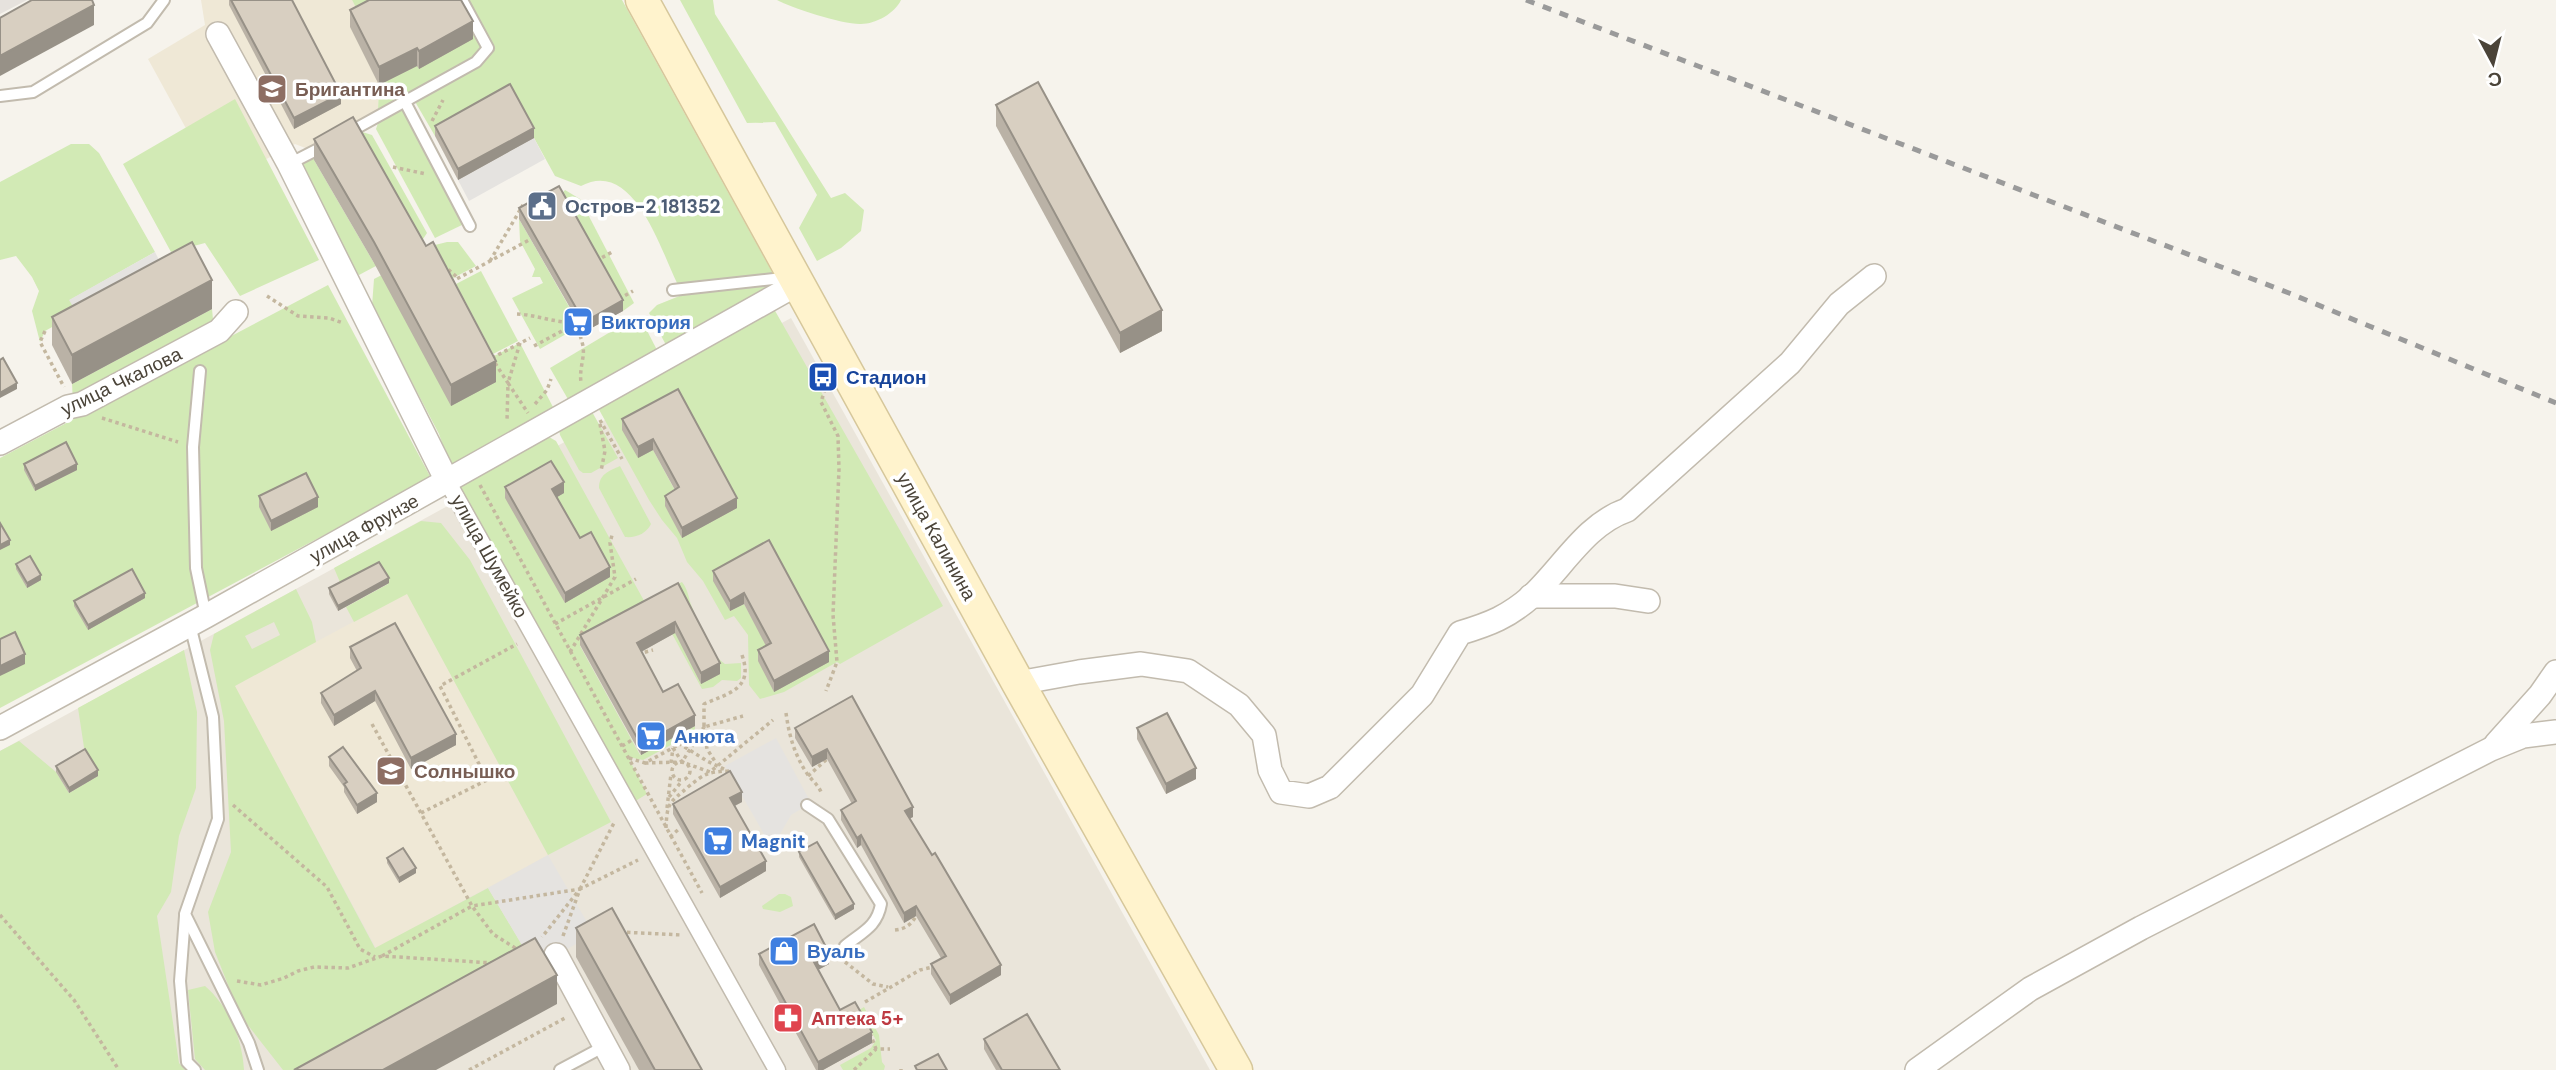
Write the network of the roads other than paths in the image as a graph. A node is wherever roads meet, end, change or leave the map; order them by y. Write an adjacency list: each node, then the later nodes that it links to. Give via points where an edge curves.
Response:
1 (164, 0): 5 (lane, via 147,23 33,92)
2 (462, 0): 6 (lane, via 488,48 476,62)
3 (642, 0): 10 (main road, улица Калинина)
4 (218, 34): 7 (street, улица Шумейко)
5 (0, 96)
6 (405, 102): 7 (lane); 8 (lane)
7 (289, 164): 15 (street, улица Шумейко)
8 (470, 226)
9 (1874, 276): 16 (street, via 1839,304 1790,363 1627,510 1610,515)
10 (797, 280): 11 (lane); 15 (street, улица Фрунзе, via 590,401 529,418); 20 (main road, улица Калинина)
11 (673, 290)
12 (236, 312): 14 (street, улица Чкалова, via 219,331)
13 (200, 371): 18 (lane, via 193,447)
14 (0, 443)
15 (451, 478): 18 (street, улица Фрунзе); 33 (street, улица Шумейко)
16 (1531, 596): 17 (street, via 1615,596); 20 (street, via 1497,622 1460,633 1422,695 1330,788 1309,796 1281,792 1270,770 1264,735 1239,705 1188,671 1141,664)
17 (1648, 601)
18 (198, 621): 21 (street, улица Фрунзе); 25 (lane, via 213,717 218,819)
19 (2556, 672): 23 (street)
20 (1018, 683): 34 (main road, улица Калинина)
21 (0, 728)
22 (2556, 732): 23 (street, via 2523,736)
23 (2491, 749): 35 (street, via 2030,989)
24 (807, 805): 26 (lane, via 828,819 881,904 879,917)
25 (185, 914): 29 (lane, via 180,981 187,1062); 30 (lane)
26 (845, 946)
27 (546, 950): 28 (street)
28 (605, 1046): 31 (lane); 32 (street)
29 (195, 1070)
30 (258, 1070)
31 (560, 1070)
32 (618, 1070)
33 (777, 1070)
34 (1236, 1070)
35 (1917, 1070)

